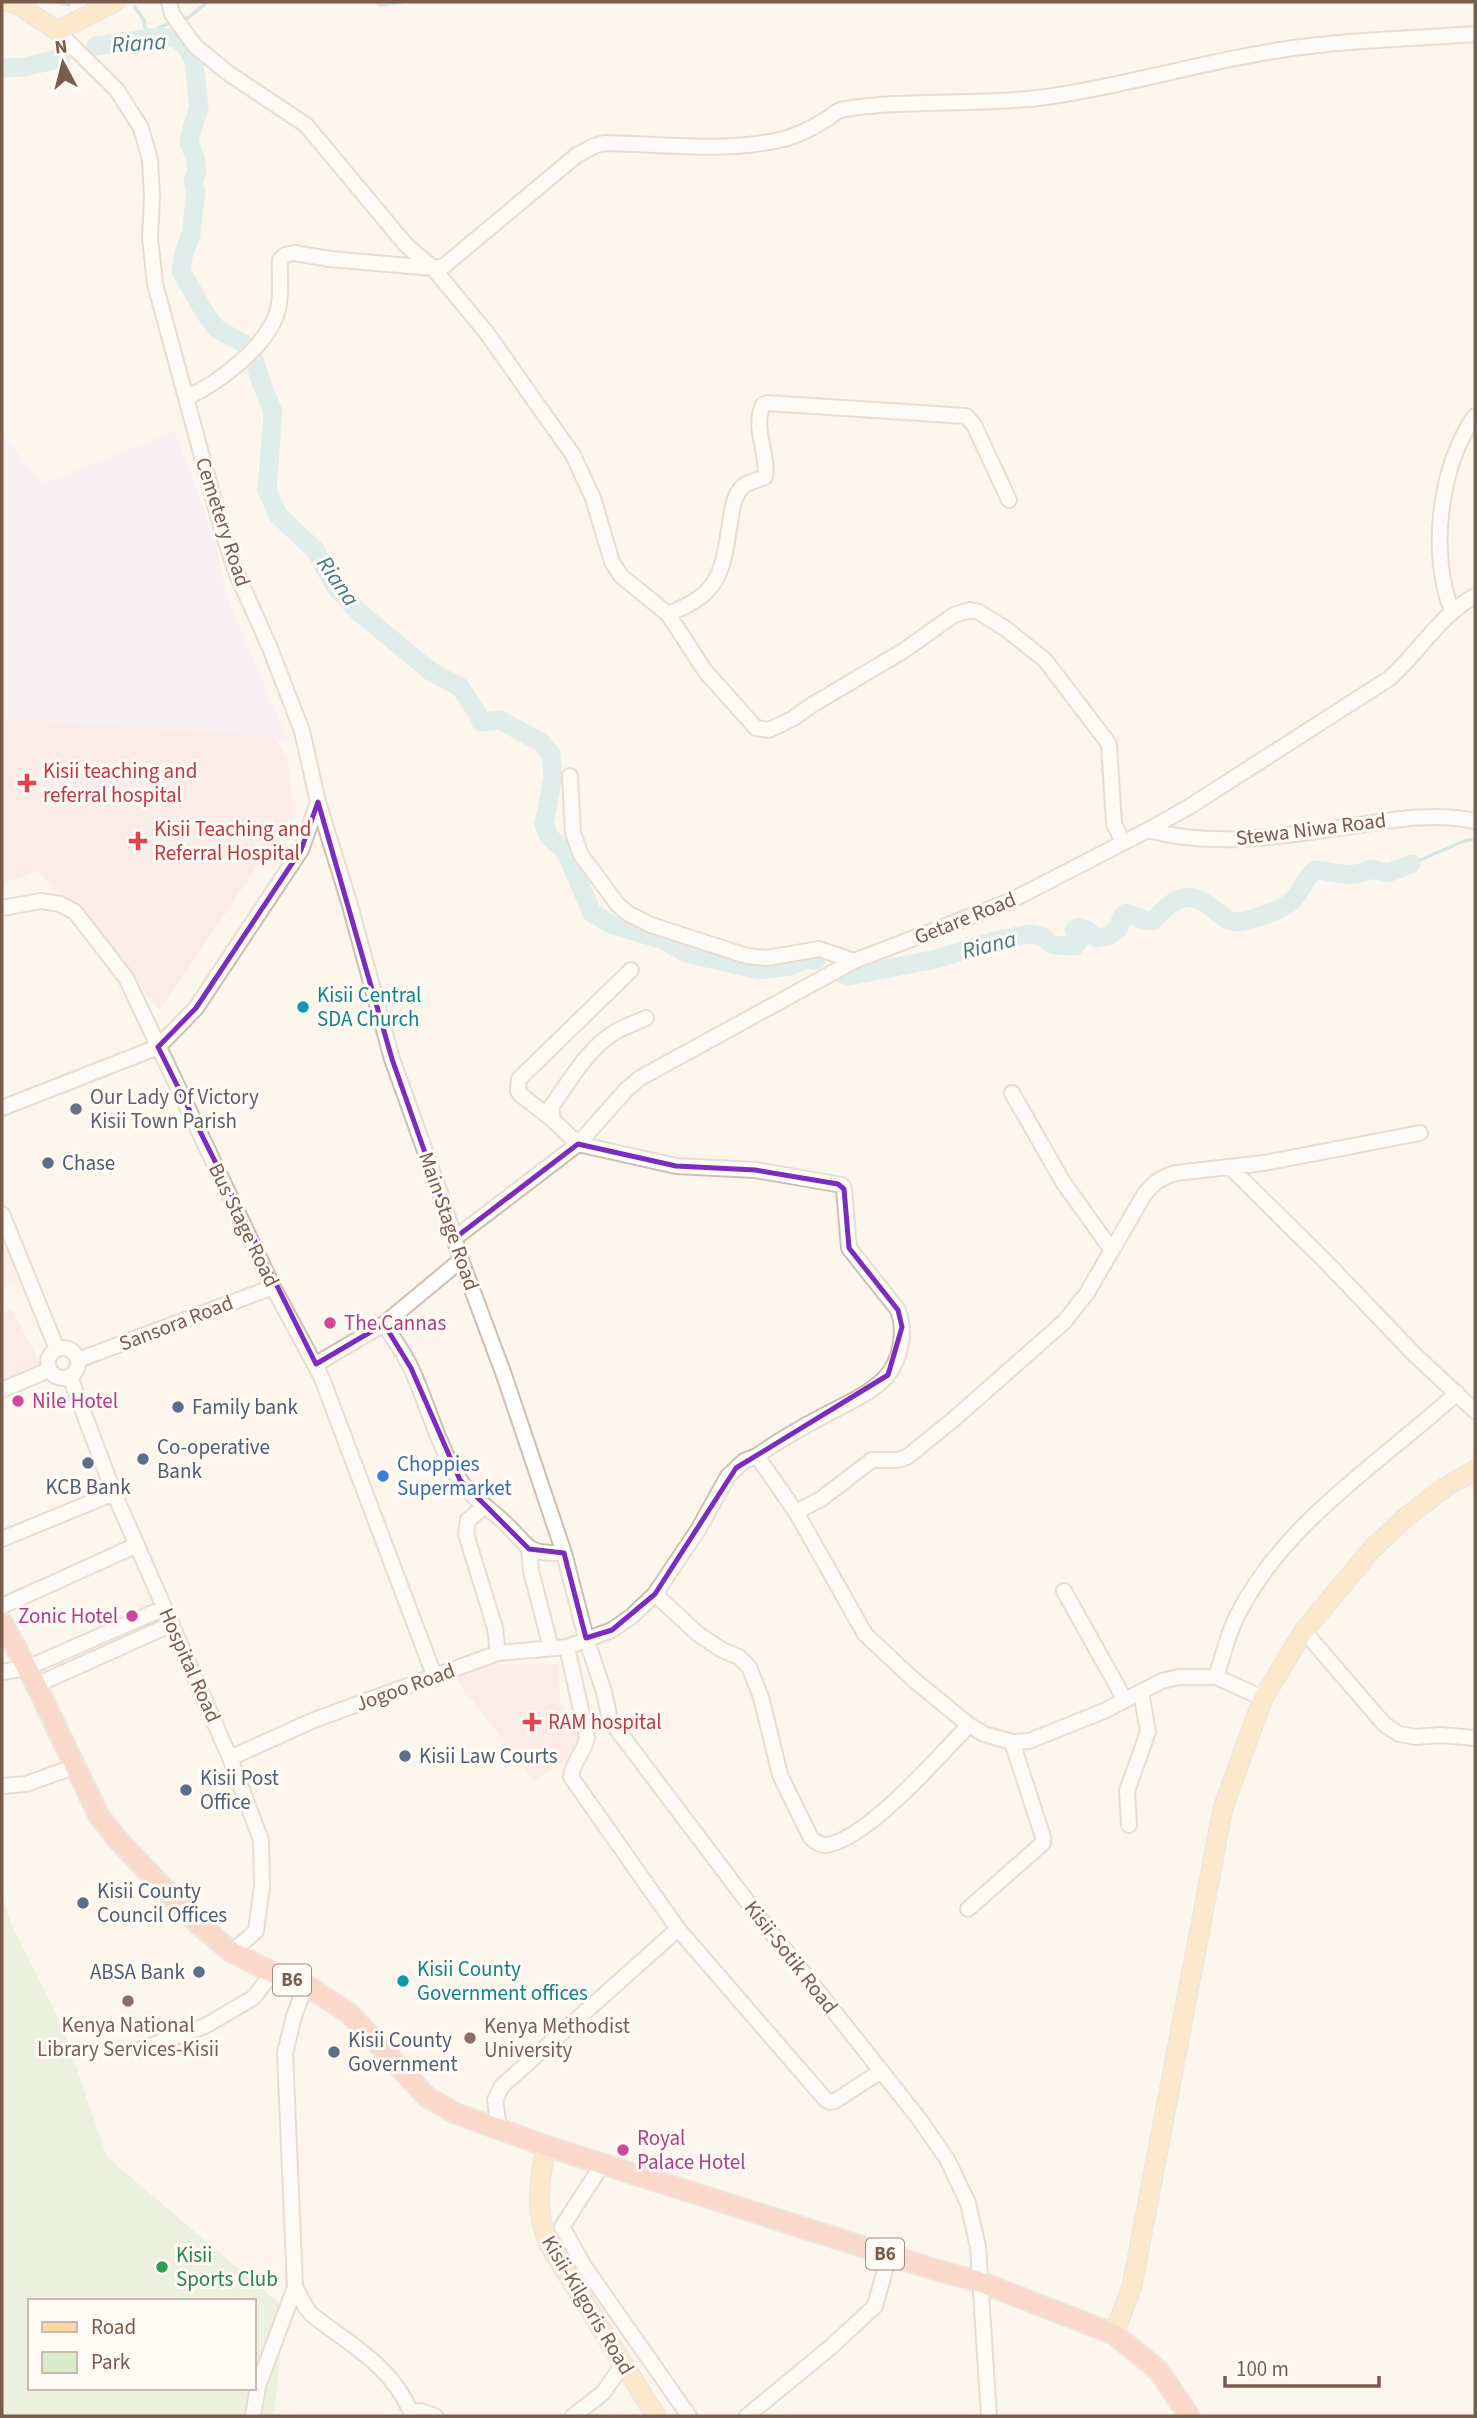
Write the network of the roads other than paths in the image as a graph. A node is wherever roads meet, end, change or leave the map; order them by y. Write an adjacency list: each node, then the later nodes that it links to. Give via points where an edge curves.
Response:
1 (9, 2): 4 (main road, Cemetery Road)
2 (115, 2): 4 (main road)
3 (169, 2): 6 (street, via 172,14 195,46 306,125 406,245)
4 (57, 31): 7 (street, Cemetery Road, via 117,90 141,128 150,160 155,284)
5 (1475, 34): 6 (street, via 1342,41 1278,50 1043,98 843,109 799,134 754,144 604,143 577,155 449,264)
6 (433, 268): 7 (street, via 285,255 280,260 278,309 272,323 232,370); 12 (street, via 486,332 573,455 621,576)
7 (186, 398): 14 (street, Cemetery Road, via 237,575 302,731)
8 (1475, 416): 11 (street, via 1454,455 1444,504 1440,572)
9 (1009, 500): 12 (street, via 966,416 763,405 759,432 765,477 743,485 735,497 721,572 713,585 696,601)
10 (1475, 596): 11 (street, Getare Road)
11 (1452, 611): 16 (street, Getare Road, via 1390,678)
12 (668, 614): 17 (street, via 717,686 763,730 792,719 954,615 979,612 1045,660 1109,744 1114,824)
13 (570, 776): 19 (street, via 573,833 581,855 629,914 747,956 767,958 819,949)
14 (318, 802): 22 (street, via 301,850 196,1008); 30 (street, Main Stage Road, via 392,1059)
15 (1475, 821): 16 (street, Stewa Niwa Road, via 1422,817 1205,840)
16 (1148, 830): 17 (street, Getare Road)
17 (1123, 842): 19 (street, Getare Road, via 1008,902)
18 (2, 908): 22 (street, Bus Stage Road, via 41,901 75,912 126,978)
19 (854, 961): 27 (street, Getare Road, via 640,1078)
20 (631, 970): 25 (street, via 519,1079 521,1096)
21 (646, 1018): 25 (street, via 600,1044 551,1107)
22 (158, 1047): 24 (street); 33 (street, Bus Stage Road)
23 (1012, 1093): 31 (street, via 1063,1182)
24 (2, 1108)
25 (553, 1119): 27 (street)
26 (1420, 1133): 28 (street)
27 (578, 1144): 30 (street, Getare Road); 43 (street, Jogoo Road, via 676,1166 755,1170 838,1184 844,1189 849,1248 900,1316 898,1355 876,1386)
28 (1230, 1167): 31 (street, via 1163,1176 1144,1195); 41 (street)
29 (2, 1213): 35 (street)
30 (455, 1238): 32 (street, Main Stage Road)
31 (1111, 1249): 47 (street, via 1071,1315 954,1419 907,1457 872,1460)
32 (461, 1260): 34 (street); 51 (street, Main Stage Road)
33 (273, 1287): 36 (street, Sansora Road); 37 (street, Bus Stage Road)
34 (384, 1324): 37 (street); 46 (street, via 411,1367 460,1480)
35 (57, 1349): 36 (street, via 71,1350); 38 (street, via 48,1360)
36 (78, 1360): 39 (street)
37 (316, 1364): 64 (street, Bus Stage Road)
38 (49, 1370): 39 (street, via 56,1377); 40 (street)
39 (70, 1377): 45 (street, Hospital Road)
40 (2, 1390)
41 (1457, 1393): 42 (street); 65 (street, via 1333,1497 1271,1562 1235,1618)
42 (1475, 1411)
43 (757, 1456): 47 (street); 53 (street, Jogoo Road, via 728,1476)
44 (1475, 1469): 58 (main road, via 1406,1517 1372,1549)
45 (114, 1493): 48 (street); 49 (street, Hospital Road)
46 (485, 1506): 50 (street); 62 (street, via 468,1520 466,1534 495,1628)
47 (796, 1512): 69 (street, via 865,1634)
48 (2, 1539)
49 (137, 1545): 54 (street); 55 (street, Hospital Road)
50 (529, 1549): 51 (street, via 539,1554); 61 (street)
51 (564, 1553): 59 (street, Main Stage Road)
52 (1064, 1591): 68 (street)
53 (655, 1594): 59 (street, Jogoo Road, via 612,1630); 69 (street, via 698,1634 749,1667 780,1775 817,1843 835,1842 896,1801)
54 (2, 1606)
55 (164, 1608): 57 (street, Hospital Road); 63 (street)
56 (2, 1622): 63 (highway, B6)
57 (172, 1624): 63 (street); 72 (street, Hospital Road)
58 (1304, 1631): 67 (main road); 70 (street, via 1384,1724 1399,1734)
59 (586, 1638): 60 (street, Jogoo Road); 82 (street, Kisii-Sotik Road, via 610,1720)
60 (567, 1647): 61 (street, Jogoo Road); 77 (street, via 587,1737 571,1777)
61 (551, 1648): 62 (street, Jogoo Road)
62 (498, 1653): 64 (street, Jogoo Road)
63 (19, 1673): 73 (highway, B6)
64 (435, 1675): 72 (street, Jogoo Road, via 314,1720)
65 (1216, 1677): 66 (street, via 1179,1677); 67 (street)
66 (1141, 1692): 68 (street); 75 (street, via 1148,1732 1127,1791)
67 (1263, 1698): 89 (main road, via 1223,1808 1132,2286)
68 (1125, 1700): 71 (street, via 1029,1741)
69 (969, 1725): 71 (street)
70 (1475, 1738)
71 (1012, 1742): 76 (street, via 1043,1843)
72 (230, 1758): 78 (street, Hospital Road, via 263,1856 256,1931)
73 (76, 1766): 74 (street, via 26,1784); 78 (highway, B6, via 99,1816 118,1840 198,1924)
74 (2, 1786)
75 (1129, 1825)
76 (968, 1909)
77 (678, 1929): 82 (street, via 825,2099 835,2101); 83 (street, via 502,2086 495,2100)
78 (233, 1952): 79 (highway, B6)
79 (273, 1973): 80 (highway, B6); 81 (street, via 253,1998 205,2026)
80 (306, 1985): 83 (highway, B6, via 350,2014 427,2097 455,2113); 88 (street, via 285,2053)
81 (139, 2050)
82 (881, 2071): 87 (street, Kisii-Sotik Road, via 920,2120 960,2183 974,2224)
83 (499, 2128): 84 (highway, B6)
84 (546, 2147): 85 (highway, B6); 90 (main road, Kisii-Kilgoris Road, via 538,2196 540,2222 549,2245)
85 (602, 2165): 86 (highway, B6); 96 (street, via 562,2227)
86 (889, 2256): 87 (highway, B6); 97 (street, via 875,2306)
87 (980, 2281): 89 (highway, B6); 98 (street, Kisii-Sotik Road)
88 (295, 2287): 91 (street, via 311,2314 389,2375 403,2394); 92 (street, via 258,2386)
89 (1114, 2334): 99 (highway, B6, via 1158,2370)
90 (623, 2364): 94 (street, via 603,2393); 95 (main road, Kisii-Kilgoris Road)
91 (409, 2414): 93 (street, via 421,2411)
92 (253, 2416)
93 (435, 2416)
94 (573, 2416)
95 (656, 2416)
96 (689, 2416)
97 (747, 2416)
98 (989, 2416)
99 (1189, 2416)

